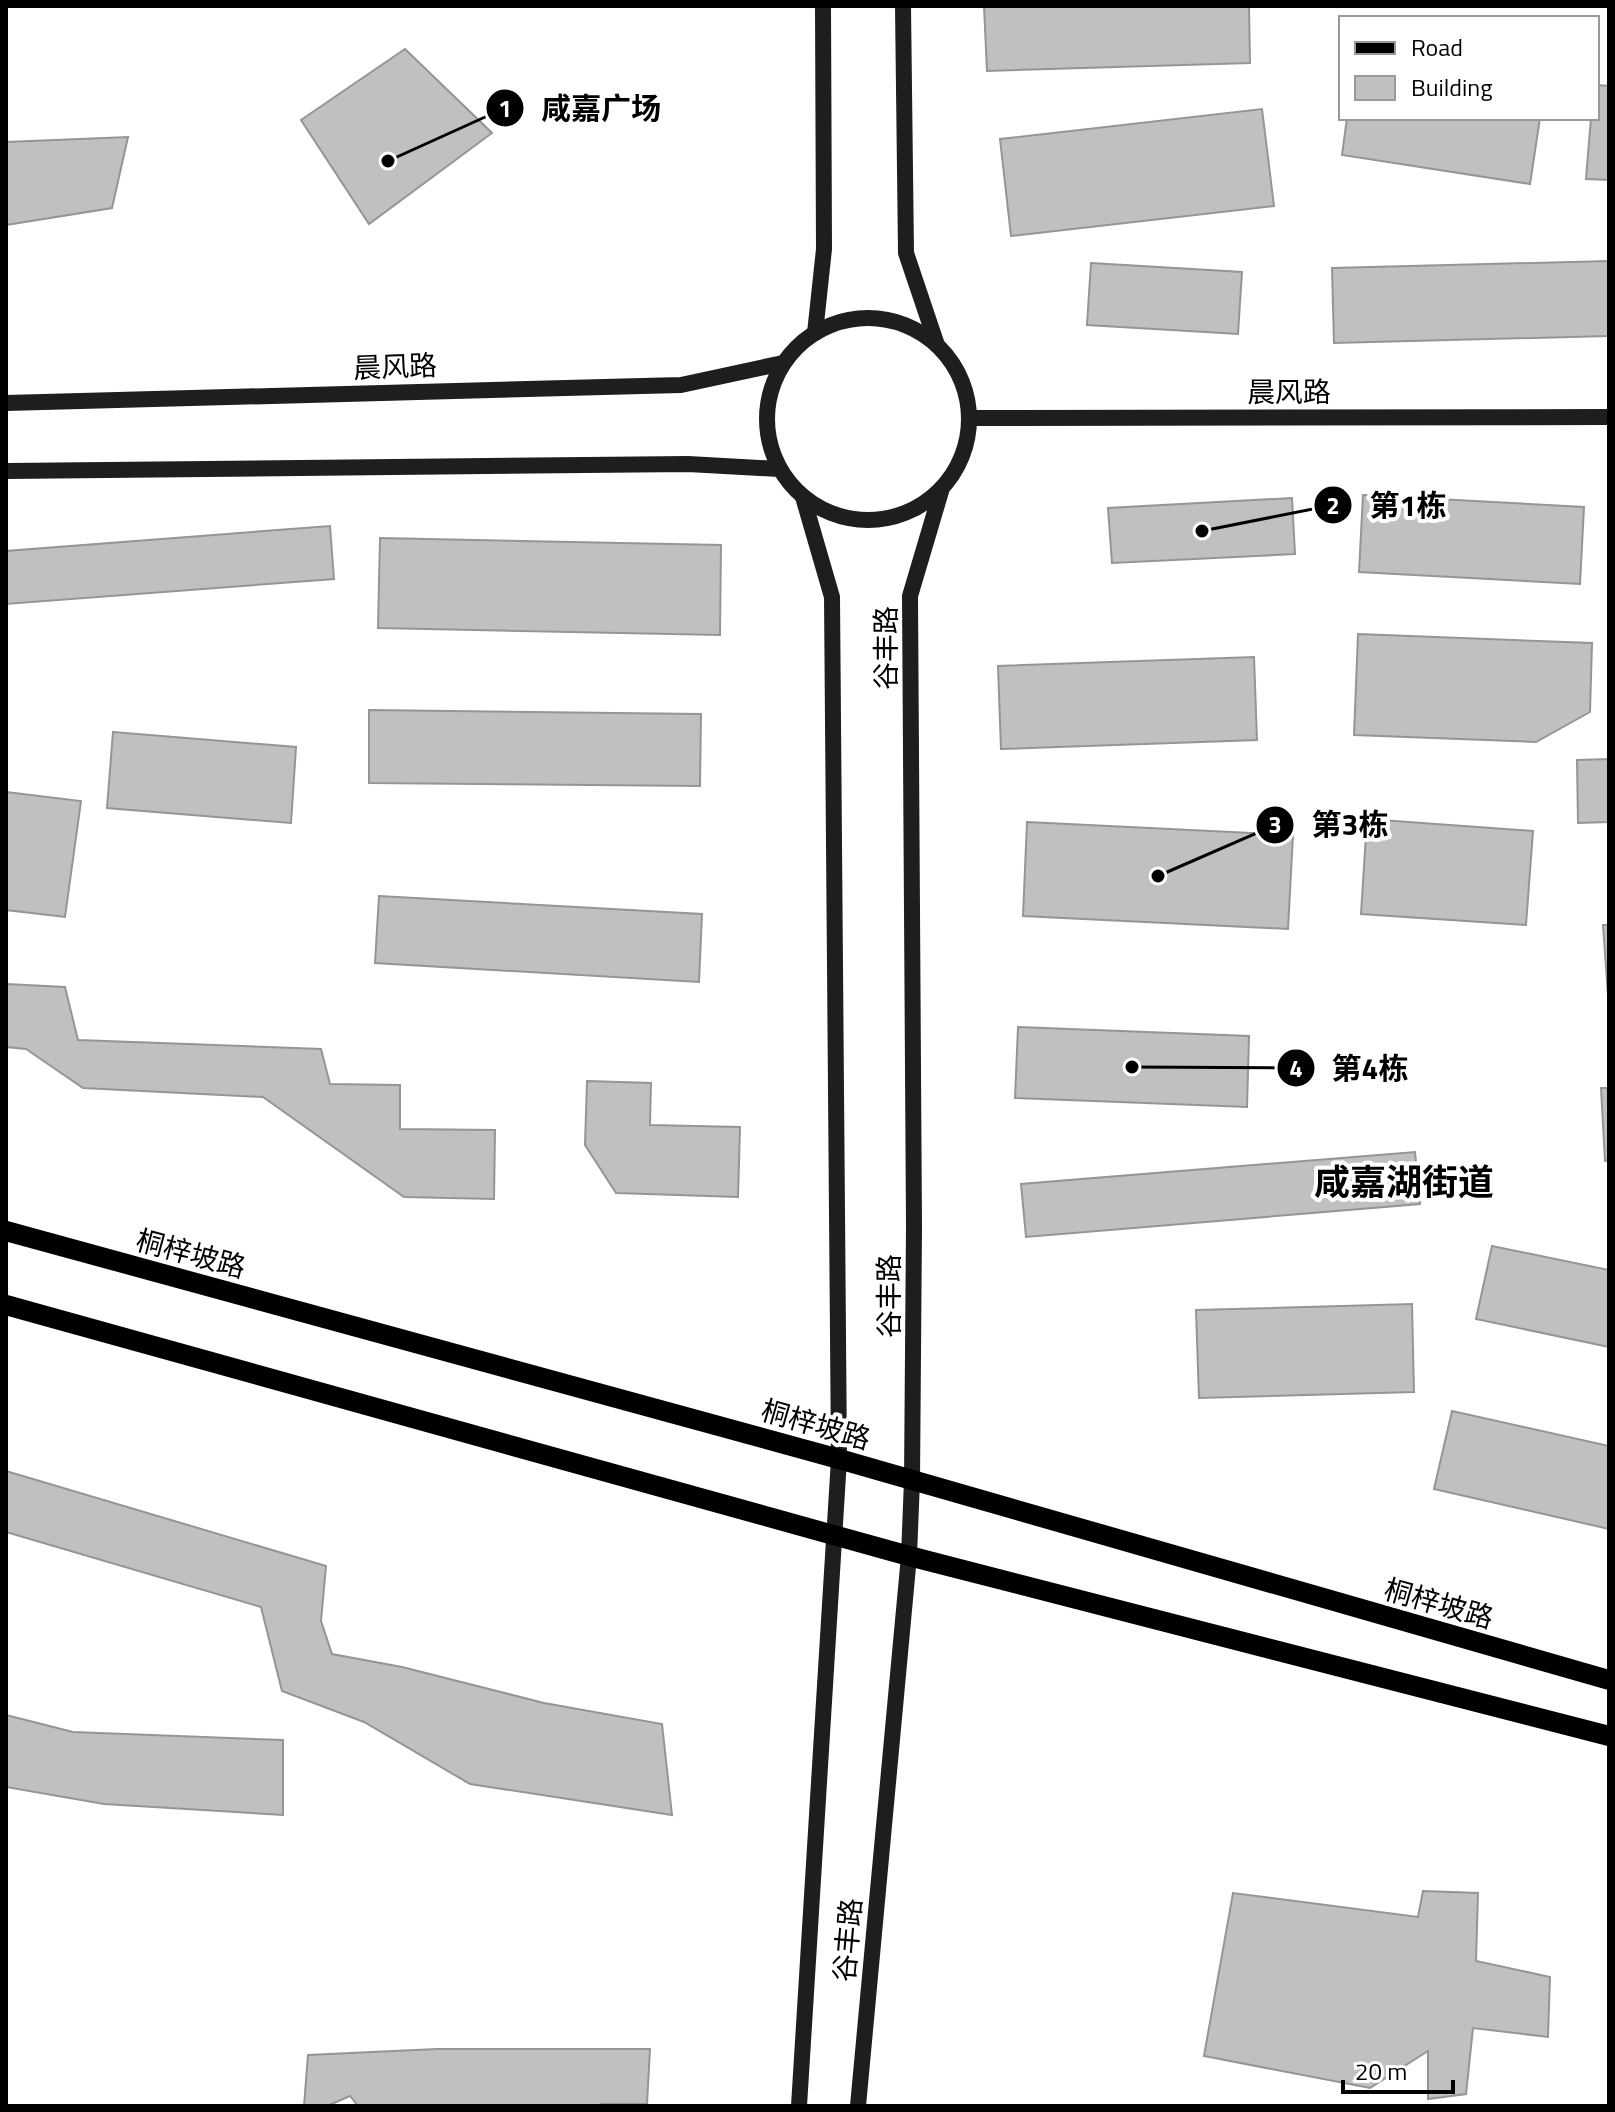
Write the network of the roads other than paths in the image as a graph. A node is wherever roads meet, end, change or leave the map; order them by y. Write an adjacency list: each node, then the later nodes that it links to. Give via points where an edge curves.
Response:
1 (823, 6): 3 (street, via 824,249)
2 (903, 6): 4 (street, via 906,253)
3 (815, 333): 4 (street, via 845,321 878,318 909,327); 5 (street)
4 (937, 345): 8 (street, via 966,391)
5 (783, 363): 6 (street, 晨风路, via 681,385); 9 (street, via 766,415)
6 (6, 403)
7 (1609, 417): 8 (street, 晨风路)
8 (969, 418): 11 (street, via 967,443)
9 (779, 469): 10 (street, via 688,464); 12 (street)
10 (6, 471)
11 (942, 488): 12 (street, via 918,507 890,518 859,520 830,513); 16 (street, 谷丰路, via 910,596)
12 (803, 497): 15 (street, 谷丰路, via 832,597)
13 (6, 1231): 15 (main road, 桐梓坡路)
14 (6, 1305): 17 (main road)
15 (839, 1459): 16 (main road, 桐梓坡路); 17 (street, 谷丰路)
16 (912, 1480): 18 (street, 谷丰路); 19 (main road, 桐梓坡路)
17 (833, 1535): 18 (main road); 21 (street, 谷丰路)
18 (909, 1556): 20 (main road); 22 (street, 谷丰路)
19 (1609, 1680)
20 (1609, 1736)
21 (799, 2106)
22 (858, 2106)

